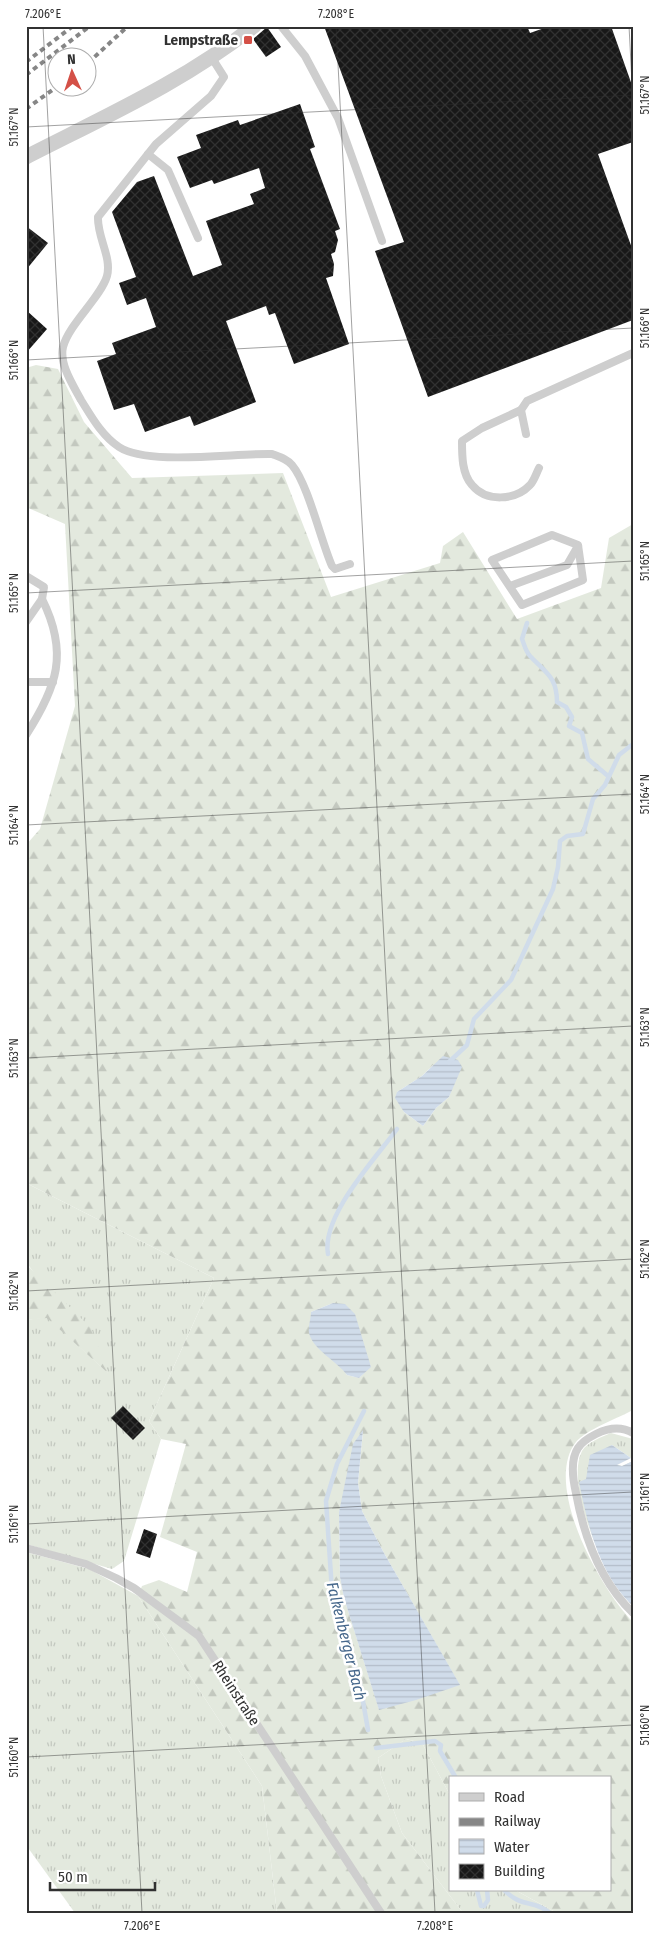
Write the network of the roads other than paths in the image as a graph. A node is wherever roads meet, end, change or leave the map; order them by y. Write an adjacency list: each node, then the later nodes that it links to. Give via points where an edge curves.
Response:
1 (254, 26): 3 (street)
2 (282, 26): 7 (lane, via 305,56 338,118)
3 (212, 58): 4 (lane, via 224,77 211,96); 5 (street)
4 (148, 154): 6 (lane, via 168,170); 13 (lane, via 98,217 97,230 108,265 107,278 63,347 62,358 74,387 96,424 118,446 139,456 272,454 286,459 294,466 302,484 332,566 335,570)
5 (26, 157)
6 (198, 238)
7 (382, 241)
8 (633, 352): 9 (lane, via 538,394)
9 (521, 410): 10 (lane); 11 (lane, via 462,441 462,462 470,484 481,494 498,498 522,492 532,484)
10 (526, 434)
11 (539, 468)
12 (578, 545): 15 (lane, via 567,564); 15 (lane, via 583,580 522,605); 15 (lane, via 552,535 492,560)
13 (350, 564)
14 (26, 576): 16 (lane, via 44,587)
15 (510, 586)
16 (42, 600): 17 (lane); 19 (lane, via 50,615 59,655)
17 (26, 622)
18 (26, 682): 19 (lane)
19 (53, 682): 20 (lane)
20 (26, 735)
21 (633, 1433): 23 (lane, via 613,1428 589,1438 578,1447 573,1476 581,1522 591,1551)
22 (26, 1548): 24 (lane, Rheinstraße, via 86,1564 116,1578 199,1636)
23 (633, 1614)
24 (381, 1913)

